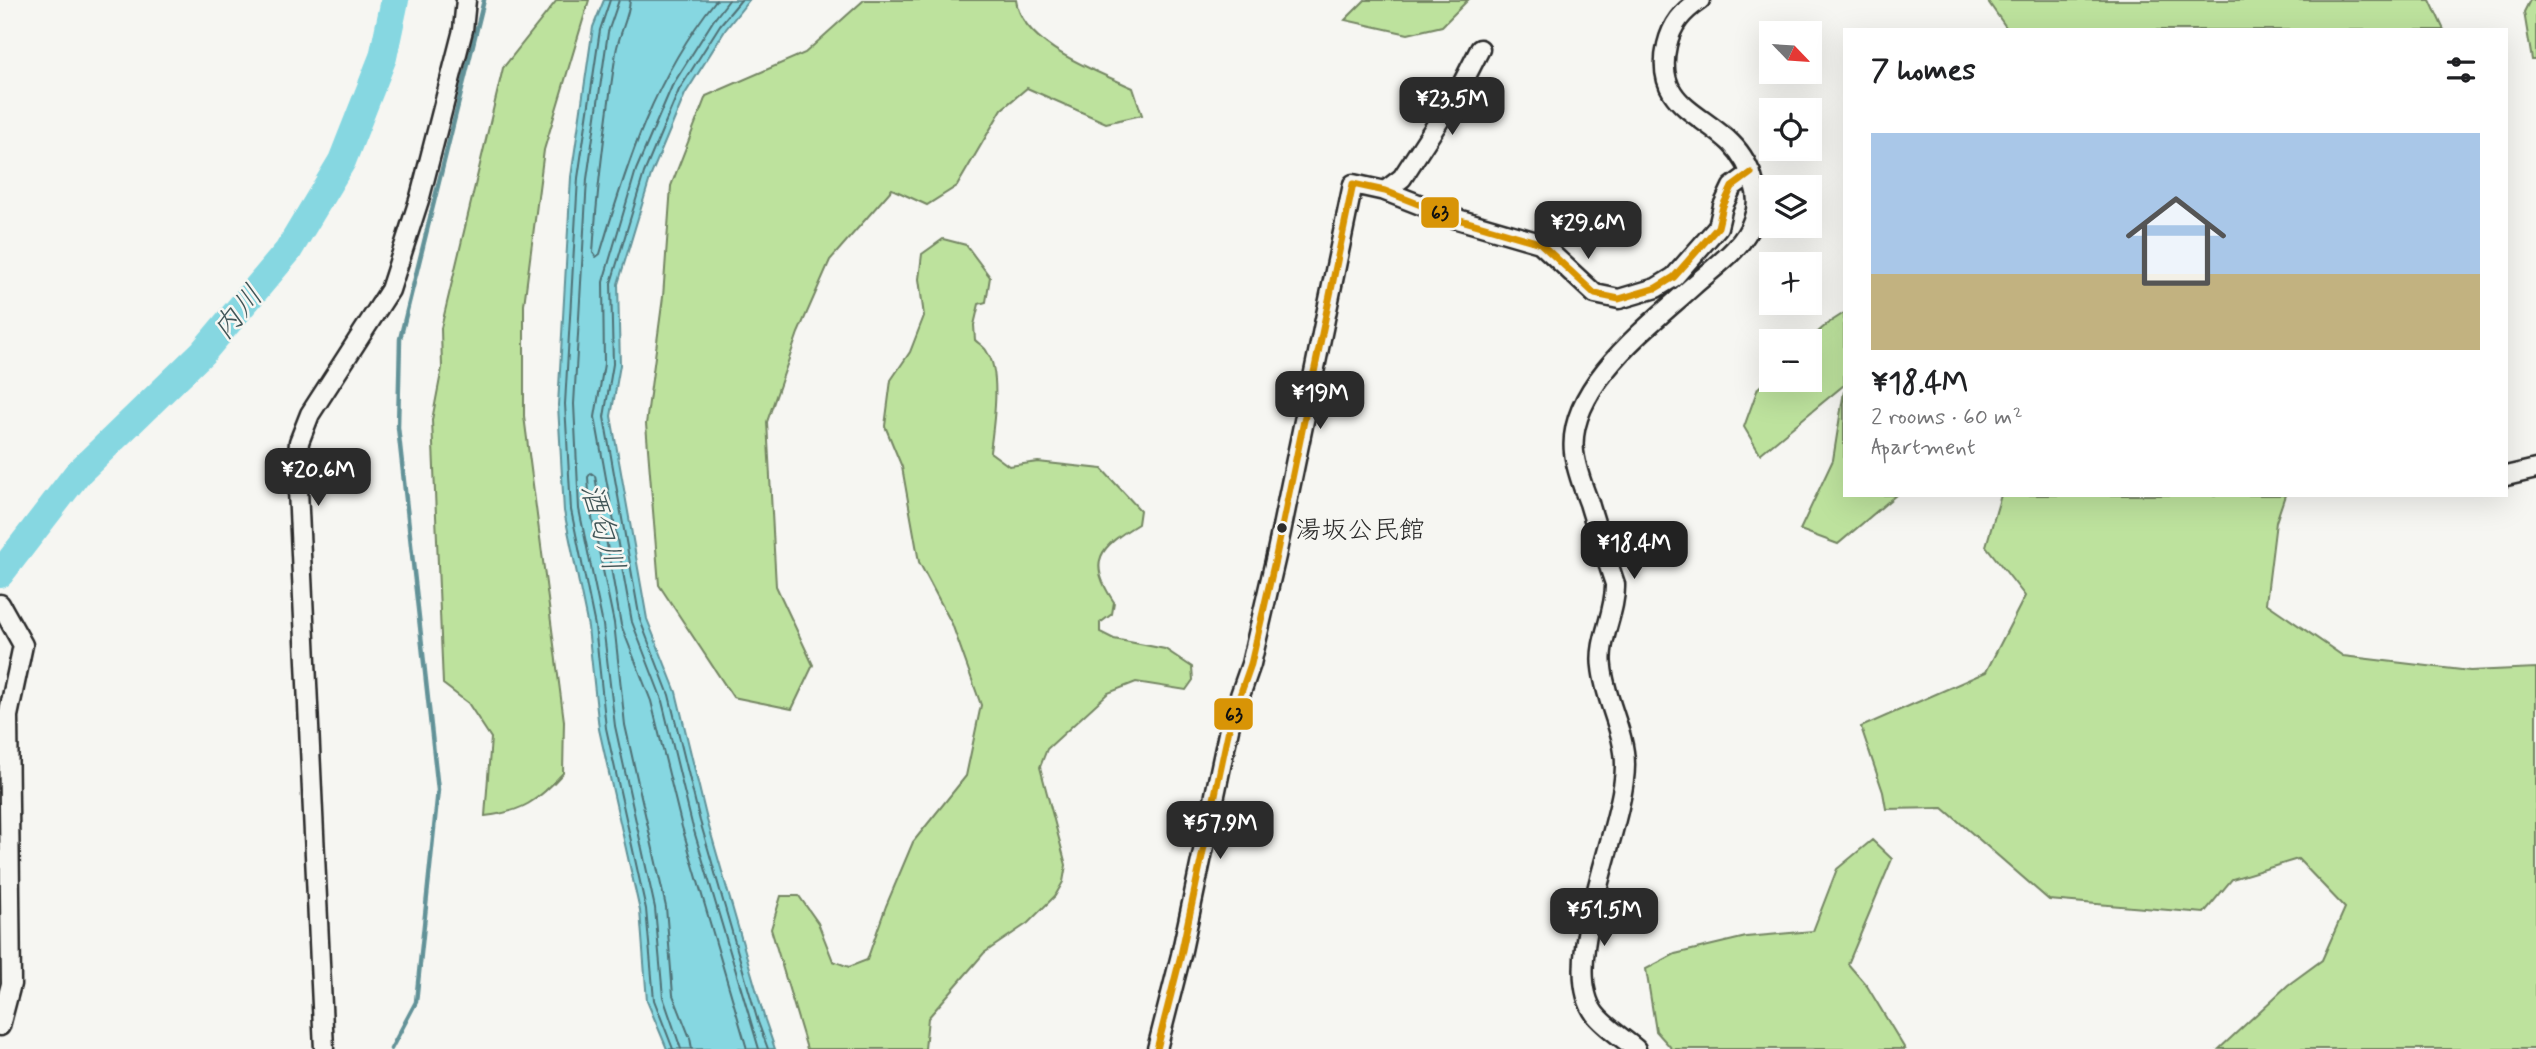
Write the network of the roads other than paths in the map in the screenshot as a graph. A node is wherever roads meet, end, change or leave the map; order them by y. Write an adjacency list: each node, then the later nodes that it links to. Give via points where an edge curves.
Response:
1 (466, 0): 10 (street, via 463,30 420,197 390,290 324,388 299,442)
2 (1700, 0): 4 (street, via 1672,27 1665,52 1667,81 1679,103 1730,142)
3 (1480, 49): 5 (street, via 1402,178)
4 (1751, 173): 5 (street, via 1732,187 1718,227 1675,277 1619,299 1595,294 1540,243 1454,218); 12 (street, via 1756,209 1738,246 1599,377 1588,394 1574,438 1578,470 1615,584 1601,667 1625,765 1616,824 1589,921 1583,961 1595,1013)
5 (1385, 191): 11 (street, via 1353,184 1273,569 1251,664 1230,724)
6 (2536, 469): 7 (street)
7 (2508, 476)
8 (0, 604): 9 (street, via 23,645 8,716 11,984)
9 (0, 1026)
10 (324, 1049)
11 (1157, 1049)
12 (1636, 1049)

